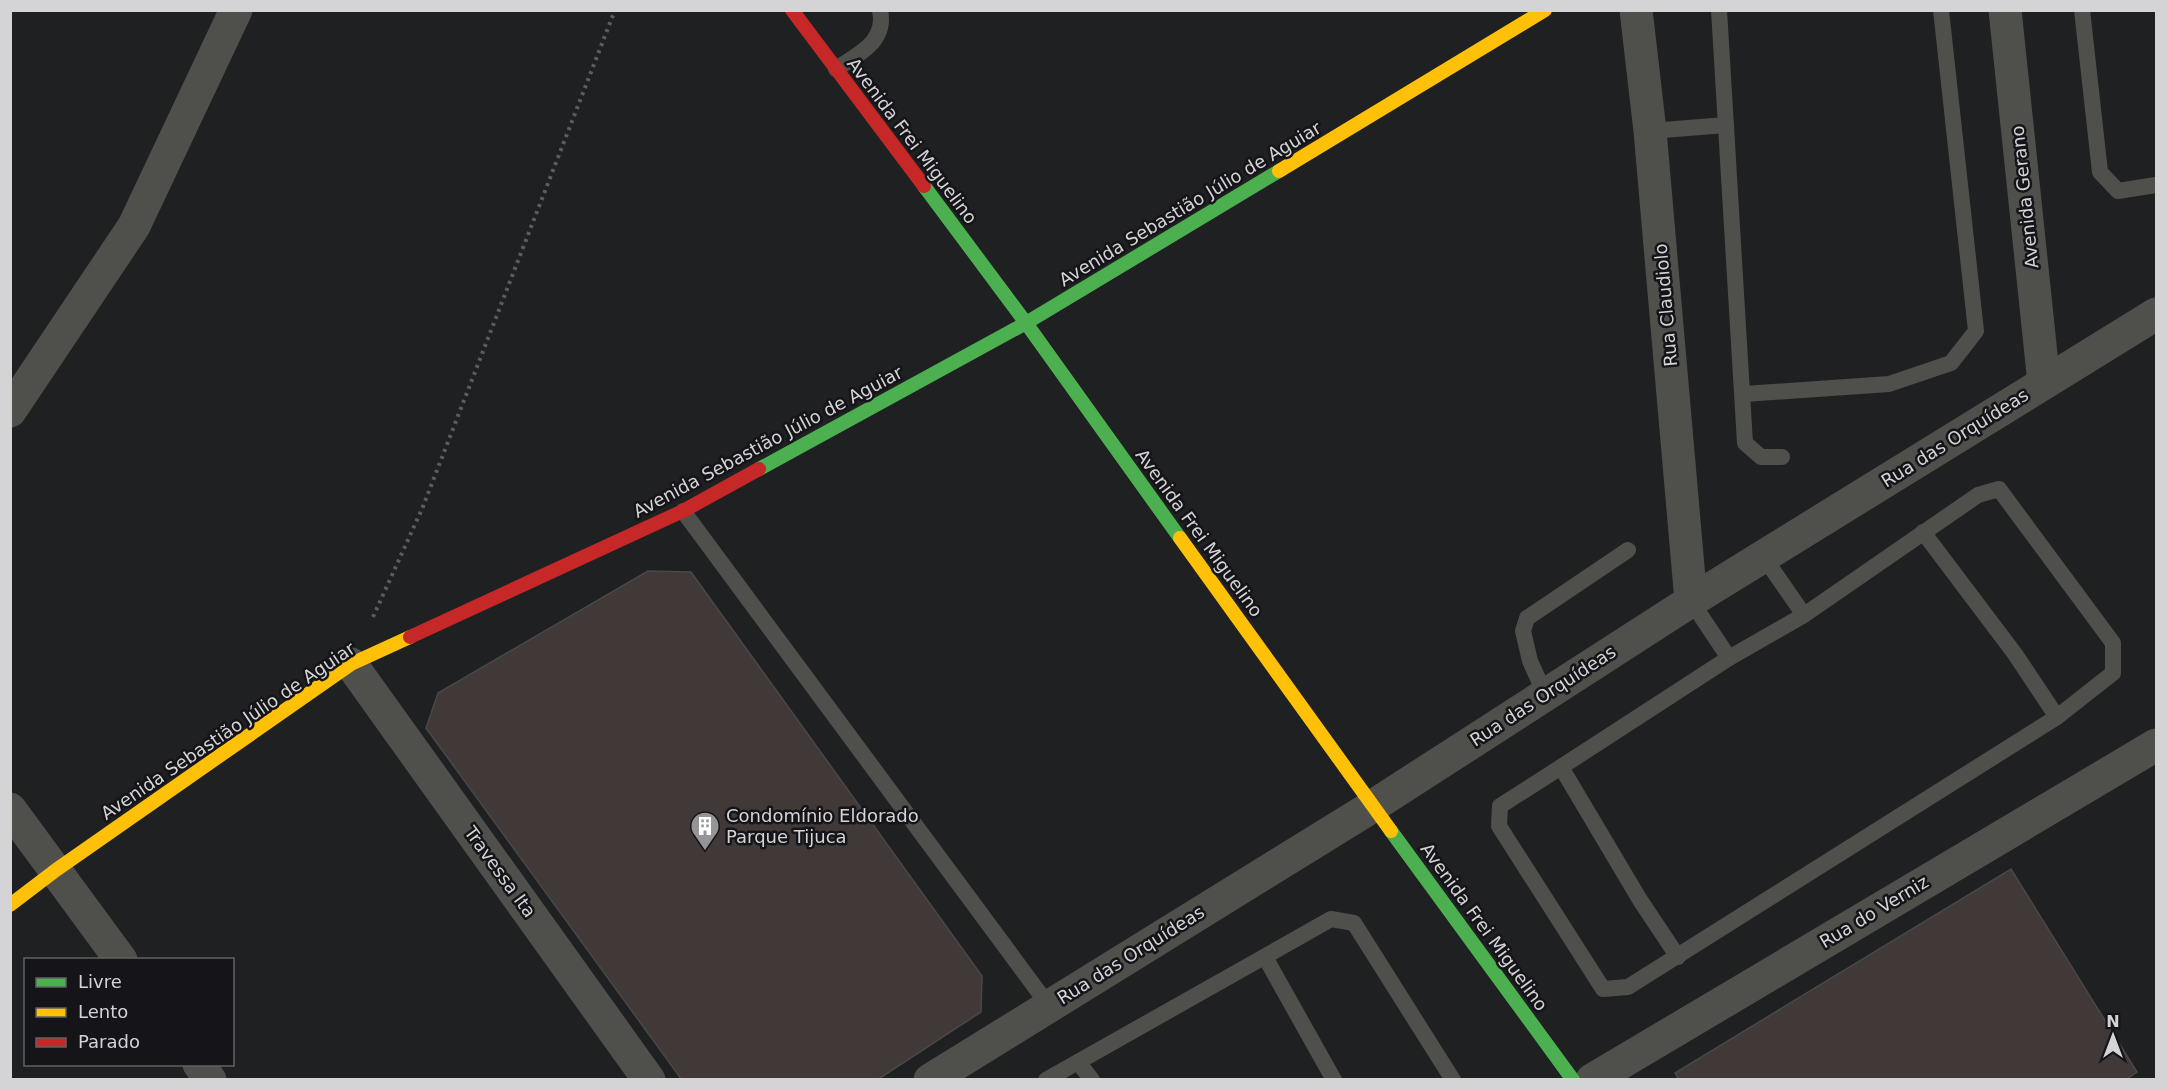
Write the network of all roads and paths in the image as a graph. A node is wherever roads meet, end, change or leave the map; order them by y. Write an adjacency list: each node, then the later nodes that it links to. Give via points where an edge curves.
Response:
1 (236, 10): 19 (street, via 134,226)
2 (615, 10): 28 (path, via 422,509)
3 (792, 10): 11 (street, Avenida Frei Miguelino)
4 (880, 10): 11 (lane, via 881,29 872,45)
5 (1545, 10): 16 (street, Avenida Sebastião Júlio de Aguiar)
6 (1636, 10): 13 (street, Rua Claudiolo)
7 (1719, 10): 12 (lane)
8 (1941, 10): 18 (lane, via 1976,331 1951,363 1889,384)
9 (2006, 10): 17 (street, Avenida Gerano)
10 (2082, 10): 14 (lane, via 2100,172 2118,191)
11 (836, 69): 16 (street, Avenida Frei Miguelino)
12 (1726, 125): 13 (lane); 18 (lane)
13 (1650, 131): 25 (street, Rua Claudiolo)
14 (2157, 185)
15 (2157, 314): 17 (street, Rua das Orquídeas)
16 (1026, 323): 21 (street, Avenida Sebastião Júlio de Aguiar); 33 (street, Avenida Frei Miguelino)
17 (2044, 383): 24 (street, Rua das Orquídeas)
18 (1744, 394): 20 (lane, via 1745,443 1761,457)
19 (10, 411)
20 (1782, 457)
21 (683, 511): 28 (street, Avenida Sebastião Júlio de Aguiar); 40 (lane)
22 (1923, 532): 26 (lane); 30 (lane); 30 (lane, via 1978,495 1999,489 2113,643 2113,673)
23 (1628, 550): 29 (lane, via 1527,618 1523,631 1530,662)
24 (1763, 556): 25 (street, Rua das Orquídeas); 26 (lane)
25 (1691, 601): 27 (lane); 29 (street, Rua das Orquídeas)
26 (1804, 615): 27 (lane)
27 (1730, 658): 32 (lane)
28 (351, 664): 35 (street, Avenida Sebastião Júlio de Aguiar); 45 (street, Travessa Ita)
29 (1545, 694): 33 (street, Rua das Orquídeas)
30 (2057, 717): 38 (lane)
31 (2157, 745): 52 (street, Rua do Verniz)
32 (1561, 767): 38 (lane); 38 (lane, via 1500,806 1499,826 1603,988 1628,987)
33 (1373, 806): 40 (street, Rua das Orquídeas); 51 (street, Avenida Frei Miguelino)
34 (10, 809): 35 (street)
35 (56, 870): 36 (street, Avenida Sebastião Júlio de Aguiar); 39 (street)
36 (10, 904)
37 (1265, 957): 41 (lane); 49 (lane); 50 (lane, via 1331,920 1353,923)
38 (1678, 957)
39 (121, 958)
40 (1049, 1005): 43 (street, Rua das Orquídeas)
41 (1078, 1062): 47 (lane); 48 (lane)
42 (200, 1066): 44 (street)
43 (965, 1070): 46 (street, Rua das Orquídeas)
44 (210, 1080)
45 (649, 1080)
46 (930, 1080)
47 (1046, 1080)
48 (1092, 1080)
49 (1334, 1080)
50 (1453, 1080)
51 (1573, 1080)
52 (1592, 1080)

